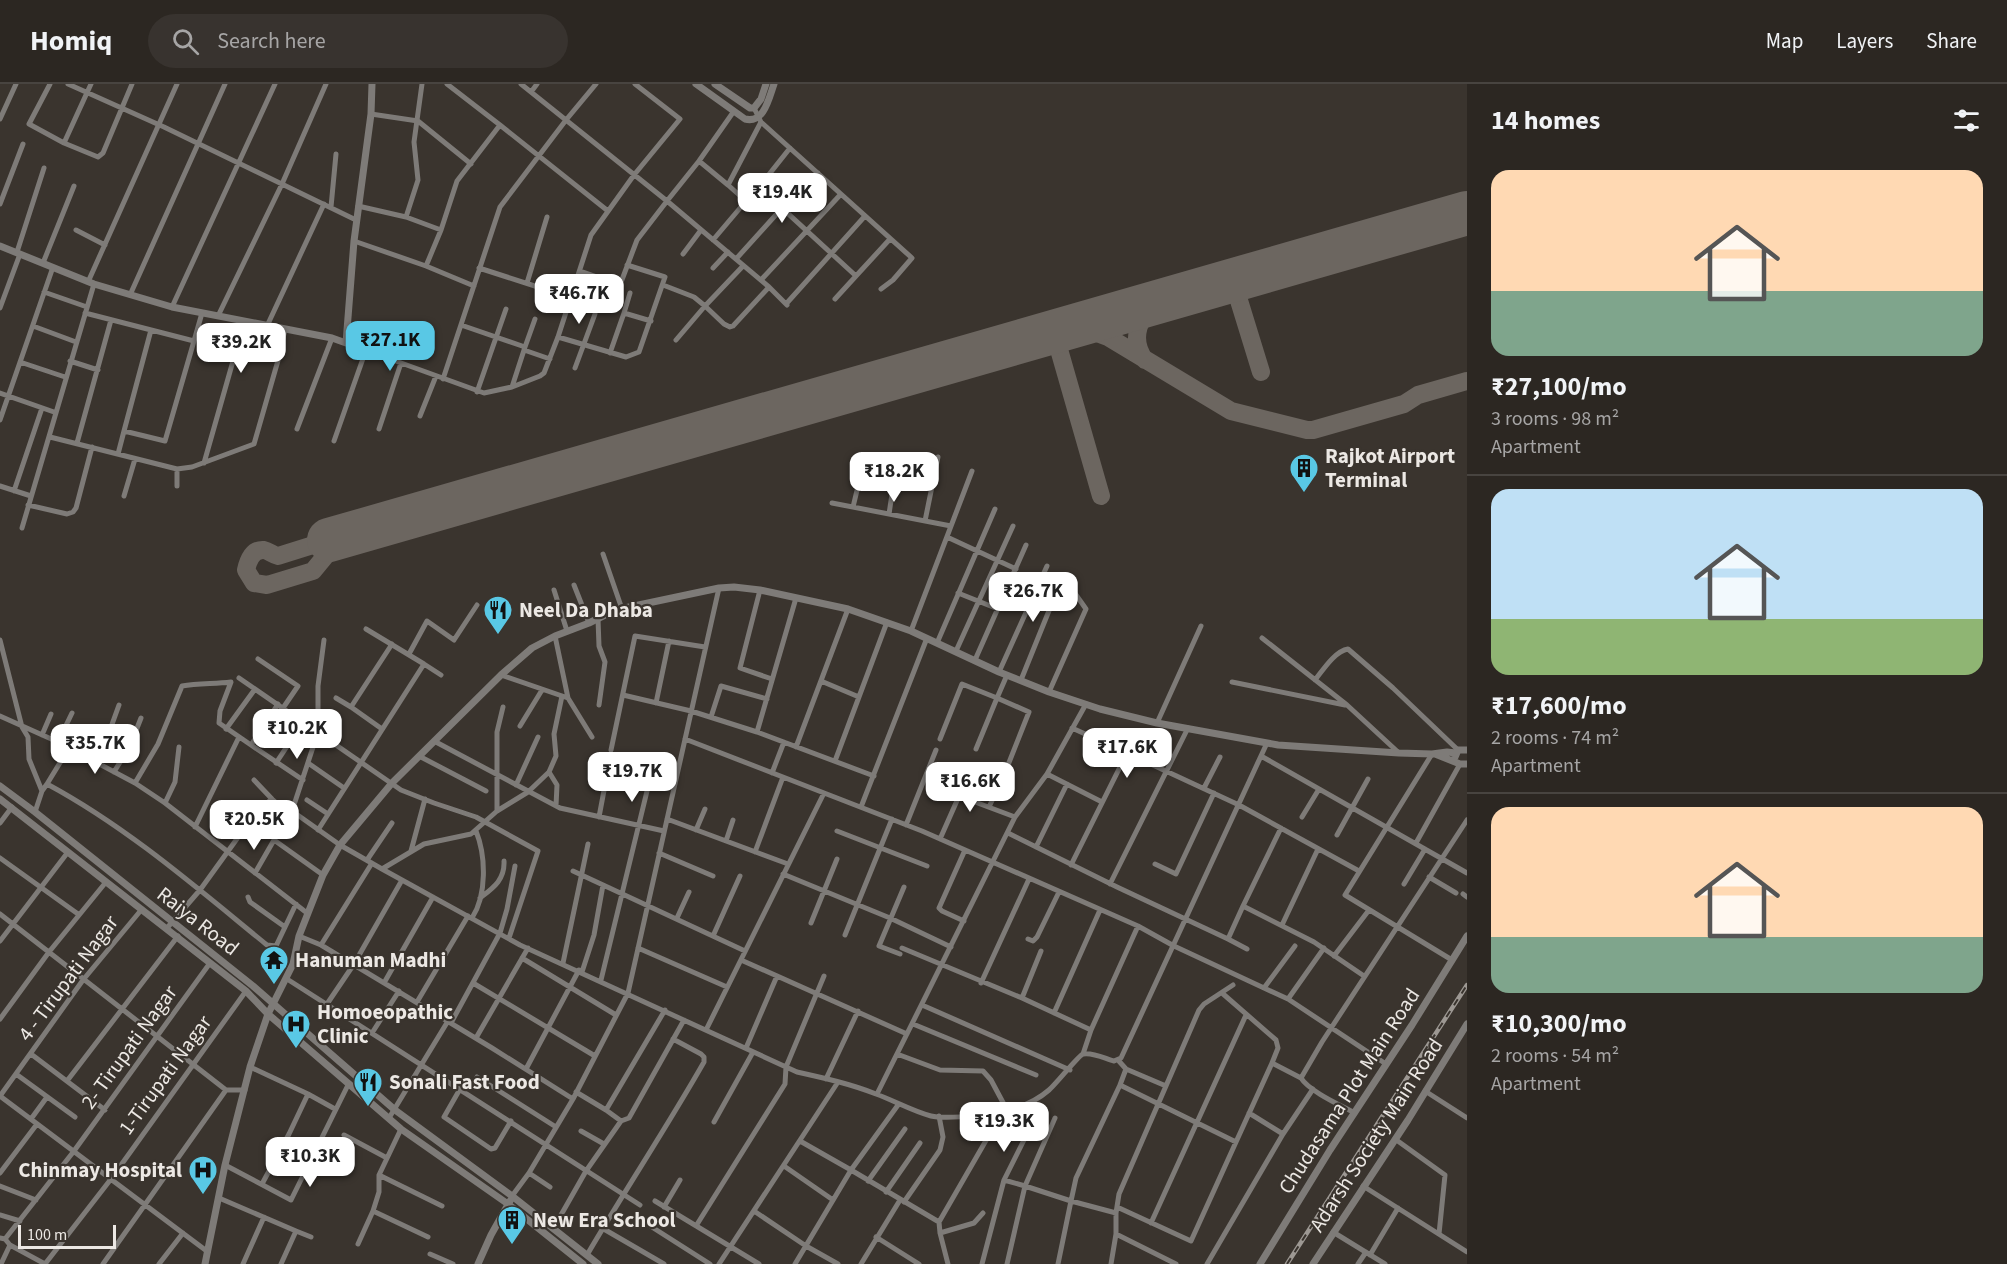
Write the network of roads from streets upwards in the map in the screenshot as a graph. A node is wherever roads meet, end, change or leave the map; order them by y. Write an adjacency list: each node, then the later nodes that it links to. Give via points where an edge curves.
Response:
1 (16, 84): 27 (street)
2 (50, 84): 33 (street, via 29,124)
3 (68, 84): 22 (street)
4 (91, 84): 22 (street)
5 (132, 84): 23 (street)
6 (177, 84): 31 (street)
7 (225, 84): 34 (street)
8 (275, 84): 40 (street)
9 (326, 84): 45 (street)
10 (372, 84): 26 (street)
11 (422, 84): 30 (street)
12 (447, 84): 32 (street)
13 (521, 84): 21 (street)
14 (537, 84): 21 (street)
15 (596, 84): 28 (street)
16 (635, 84): 44 (street, via 680,119)
17 (696, 84): 25 (street)
18 (715, 84): 24 (street, via 746,107)
19 (766, 84): 24 (street)
20 (774, 84): 29 (street)
21 (531, 92): 28 (street)
22 (87, 93): 23 (street); 33 (street)
23 (121, 108): 31 (street); 33 (street, via 98,157)
24 (754, 108): 29 (street)
25 (734, 111): 29 (street, via 745,119); 39 (street)
26 (371, 114): 30 (street); 54 (street)
27 (0, 119)
28 (566, 120): 38 (street); 44 (street)
29 (759, 120): 36 (street); 46 (street)
30 (418, 121): 41 (street); 59 (street, via 414,142 418,180)
31 (159, 125): 34 (street); 69 (street)
32 (500, 125): 38 (street); 41 (street)
33 (64, 143)
34 (197, 143): 40 (street); 94 (street)
35 (23, 144): 52 (street)
36 (790, 148): 43 (street); 48 (street)
37 (336, 154): 55 (street)
38 (537, 157): 57 (street); 81 (street, via 500,207)
39 (699, 161): 46 (street); 50 (street)
40 (240, 164): 45 (street); 98 (street)
41 (471, 164): 63 (street, via 454,186)
42 (44, 168): 72 (street)
43 (818, 173): 49 (street); 56 (street)
44 (634, 175): 50 (street); 57 (street)
45 (282, 184): 53 (street); 105 (street)
46 (728, 185): 51 (street)
47 (74, 186): 76 (street)
48 (759, 187): 51 (street); 56 (street)
49 (841, 194): 58 (street); 65 (street)
50 (667, 201): 64 (street); 78 (street, via 637,240)
51 (746, 201): 67 (street)
52 (0, 204)
53 (324, 204): 55 (street); 111 (street)
54 (358, 206): 59 (street); 61 (street)
55 (331, 207): 61 (street)
56 (782, 208): 65 (street); 75 (street)
57 (608, 211): 83 (street, via 588,241)
58 (865, 216): 66 (street); 74 (street)
59 (406, 217): 63 (street)
60 (547, 217): 87 (street)
61 (356, 220): 68 (street)
62 (76, 230): 69 (street)
63 (441, 230): 77 (street)
64 (700, 230): 67 (street); 73 (street)
65 (806, 231): 74 (street); 85 (street)
66 (890, 238): 84 (street); 91 (street, via 912,258)
67 (713, 240): 71 (street)
68 (354, 241): 77 (street); 120 (street)
69 (105, 244): 86 (street)
70 (0, 246): 72 (street)
71 (728, 252): 75 (street); 82 (street)
72 (18, 253): 76 (street); 99 (street)
73 (683, 254)
74 (831, 254): 84 (street); 90 (street, via 787,305)
75 (736, 259): 79 (street)
76 (43, 263): 80 (street)
77 (426, 266): 88 (street)
78 (627, 266): 83 (street, via 620,285); 89 (street, via 665,277)
79 (743, 266): 85 (street); 97 (street)
80 (53, 267): 86 (street); 92 (street)
81 (479, 268): 87 (street); 88 (street)
82 (713, 268)
83 (580, 271): 95 (street)
84 (856, 276): 96 (street)
85 (761, 280): 90 (street)
86 (91, 283): 94 (street); 101 (street)
87 (527, 284): 95 (street)
88 (474, 285): 109 (street)
89 (663, 285): 97 (street, via 691,295); 108 (street)
90 (769, 287): 97 (street, via 730,327)
91 (881, 289)
92 (44, 292): 101 (street); 110 (street)
93 (630, 293): 103 (street)
94 (130, 295): 98 (street)
95 (572, 298): 114 (street)
96 (835, 299)
97 (705, 306): 117 (street)
98 (172, 307): 102 (street)
99 (0, 309)
100 (507, 309): 116 (street)
101 (86, 310): 106 (street); 119 (street)
102 (202, 313): 105 (street); 118 (street)
103 (624, 313): 108 (street); 124 (street)
104 (595, 314): 121 (street)
105 (218, 316): 111 (street)
106 (111, 320): 113 (street); 131 (street)
107 (535, 320): 122 (street)
108 (651, 321): 124 (street, via 639,352 626,357)
109 (461, 325): 116 (street); 134 (street)
110 (33, 326): 119 (street); 128 (street)
111 (267, 326): 112 (street)
112 (285, 329): 115 (street); 125 (street)
113 (151, 330): 118 (street); 145 (street)
114 (558, 337): 121 (street); 126 (street)
115 (332, 338): 120 (street); 143 (street)
116 (496, 339): 122 (street); 136 (street)
117 (676, 340)
118 (194, 341): 145 (street, via 165,441)
119 (76, 342): 127 (street)
120 (346, 343): 123 (street)
121 (584, 344): 124 (street); 130 (street)
122 (524, 349): 126 (street); 135 (street)
123 (366, 350): 129 (street); 147 (street)
124 (610, 353)
125 (279, 357): 153 (street, via 255,441); 153 (street, via 239,344)
126 (550, 359): 135 (street, via 540,376)
127 (70, 361): 131 (street); 133 (street)
128 (20, 362): 133 (street); 138 (street)
129 (402, 363): 132 (street); 144 (street)
130 (575, 368)
131 (98, 370): 148 (street)
132 (436, 376): 134 (street); 141 (street)
133 (65, 377): 140 (street)
134 (442, 379): 136 (street)
135 (512, 387): 136 (street)
136 (477, 392)
137 (0, 393): 138 (street)
138 (9, 396): 139 (street); 142 (street)
139 (42, 408): 140 (street); 160 (street)
140 (54, 412): 146 (street)
141 (420, 416)
142 (0, 420)
143 (297, 429)
144 (379, 429)
145 (124, 431): 150 (street)
146 (50, 436): 148 (street); 161 (street)
147 (334, 441)
148 (77, 443): 149 (street)
149 (92, 447): 150 (street); 164 (street, via 73,512)
150 (118, 454): 152 (street)
151 (938, 458): 168 (street)
152 (135, 459): 155 (street); 162 (street)
153 (204, 463): 155 (street)
154 (896, 468): 167 (street)
155 (177, 469): 159 (street)
156 (972, 471): 169 (street)
157 (860, 478): 165 (street)
158 (0, 486): 160 (street)
159 (177, 486)
160 (14, 491): 161 (street)
161 (31, 496): 164 (street)
162 (124, 496)
163 (832, 503): 165 (street)
164 (28, 505): 171 (street)
165 (853, 507): 167 (street)
166 (995, 508): 174 (street)
167 (888, 514): 168 (street)
168 (925, 521): 169 (street)
169 (951, 526): 172 (street)
170 (1012, 526): 176 (street)
171 (21, 528)
172 (947, 537): 174 (street); 198 (street)
173 (1026, 545): 178 (street)
174 (977, 550): 176 (street); 184 (street)
175 (603, 554): 189 (street)
176 (998, 560): 178 (street); 187 (street)
177 (1047, 566): 183 (street)
178 (1016, 568): 191 (street)
179 (574, 585): 194 (street)
180 (718, 588): 182 (street); 189 (street); 207 (street)
181 (554, 590): 197 (street)
182 (760, 590): 185 (street); 218 (street, via 740,668)
183 (1035, 591): 186 (street); 213 (street)
184 (958, 593): 187 (street); 205 (street)
185 (796, 598): 190 (street); 218 (street)
186 (1054, 598): 221 (street); 225 (street, via 1060,584 1074,592 1086,609)
187 (979, 601): 191 (street); 208 (street)
188 (477, 605): 209 (street, via 454,640 427,621)
189 (622, 609): 192 (street)
190 (849, 609): 193 (street); 220 (street)
191 (998, 609): 211 (street)
192 (598, 619): 194 (street); 235 (street, via 599,646 605,662)
193 (887, 622): 198 (street); 228 (street)
194 (589, 623): 197 (street)
195 (1201, 626): 247 (street)
196 (366, 629): 206 (street)
197 (567, 631): 199 (street)
198 (911, 631): 200 (street)
199 (555, 636): 215 (street, via 525,653); 227 (street)
200 (927, 638): 205 (street); 297 (street)
201 (1262, 638): 219 (street)
202 (0, 640): 249 (street)
203 (324, 640): 254 (street)
204 (669, 641): 207 (street); 226 (street, via 635,636); 232 (street)
205 (937, 643): 208 (street)
206 (392, 644): 209 (street); 238 (street)
207 (705, 647): 240 (street)
208 (956, 651): 211 (street)
209 (409, 654): 212 (street)
210 (258, 659): 237 (street, via 298,687)
211 (975, 660): 213 (street)
212 (424, 664): 214 (street); 253 (street)
213 (999, 672): 216 (street)
214 (441, 675)
215 (501, 675): 224 (street); 262 (street)
216 (1007, 675): 221 (street); 230 (street)
217 (239, 678): 223 (street)
218 (772, 679): 231 (street)
219 (1315, 680): 236 (street); 274 (street, via 1337,655 1348,650)
220 (821, 681): 228 (street); 268 (street)
221 (1021, 681): 225 (street)
222 (1232, 682): 236 (street)
223 (255, 689): 237 (street); 252 (street)
224 (542, 690): 227 (street); 248 (street)
225 (1048, 692): 233 (street)
226 (623, 695): 232 (street); 271 (street)
227 (565, 697): 259 (street); 292 (street, via 554,734 556,756)
228 (859, 697): 281 (street)
229 (336, 698): 238 (street)
230 (998, 698): 261 (street, via 962,684); 270 (street); 288 (street, via 1029,712)
231 (766, 699): 244 (street, via 721,686); 255 (street)
232 (656, 703): 240 (street)
233 (1086, 704): 247 (street); 250 (street)
234 (119, 705): 284 (street)
235 (599, 705)
236 (1347, 705): 276 (street)
237 (280, 706): 246 (street); 266 (street)
238 (351, 707): 253 (street)
239 (503, 707): 295 (street, via 497,732)
240 (691, 711): 244 (street); 260 (street)
241 (72, 712): 263 (street)
242 (51, 714): 256 (street)
243 (0, 716): 249 (street)
244 (711, 717): 255 (street)
245 (141, 718): 291 (street)
246 (303, 722): 254 (street); 282 (street)
247 (1157, 723): 251 (street)
248 (520, 726)
249 (22, 727): 256 (street); 312 (street)
250 (1072, 728): 275 (street); 296 (street)
251 (1188, 728): 265 (street); 290 (street)
252 (226, 729): 257 (street); 302 (street, via 218,720 231,682 182,686 159,744)
253 (382, 729): 283 (street)
254 (318, 732): 283 (street); 285 (street)
255 (757, 732): 264 (street)
256 (42, 735): 263 (street)
257 (239, 737): 266 (street); 348 (street)
258 (538, 737): 306 (street)
259 (592, 737)
260 (685, 739): 293 (street); 338 (street)
261 (940, 739)
262 (434, 741): 278 (street); 295 (street)
263 (58, 742): 269 (street)
264 (784, 742): 268 (street); 293 (street)
265 (1267, 743): 276 (street); 279 (street)
266 (251, 745): 282 (street)
267 (179, 747): 323 (street, via 175,782)
268 (796, 747): 281 (street)
269 (69, 748): 284 (street); 304 (street)
270 (976, 749)
271 (611, 750)
272 (936, 750): 346 (street)
273 (1467, 750): 274 (street)
274 (1457, 752): 277 (street); 286 (street)
275 (1127, 753): 290 (street); 322 (street)
276 (1399, 753): 277 (street)
277 (1434, 754): 286 (street); 347 (street)
278 (419, 756): 303 (street); 313 (street)
279 (1261, 756): 311 (street); 324 (street)
280 (1220, 757): 310 (street)
281 (835, 761): 297 (street)
282 (276, 762): 301 (street)
283 (360, 762): 303 (street); 309 (street)
284 (98, 763): 291 (street)
285 (308, 763): 301 (street); 309 (street)
286 (1462, 763): 360 (street)
287 (609, 764): 335 (street)
288 (1008, 765)
289 (971, 769): 317 (street)
290 (1166, 771): 310 (street); 398 (street)
291 (114, 772): 302 (street)
292 (549, 772): 314 (street); 325 (street, via 557,785)
293 (772, 772): 298 (street)
294 (1005, 773): 328 (street)
295 (497, 774): 306 (street); 331 (street)
296 (1047, 774): 305 (street); 336 (street)
297 (874, 776): 327 (street)
298 (783, 777): 315 (street); 370 (street)
299 (1368, 779): 329 (street)
300 (254, 780): 319 (street)
301 (303, 780): 333 (street)
302 (135, 783): 323 (street)
303 (392, 783): 320 (street); 362 (street)
304 (47, 784): 312 (street); 403 (street)
305 (1067, 784): 322 (street); 363 (street)
306 (516, 785): 314 (street)
307 (0, 786): 332 (street, Raiya Road)
308 (648, 787): 345 (street)
309 (344, 788): 334 (street)
310 (1204, 788): 316 (street)
311 (1319, 789): 329 (street); 337 (street)
312 (42, 791): 332 (street)
313 (486, 791)
314 (528, 792): 325 (street); 331 (street)
315 (824, 793): 327 (street); 379 (street)
316 (1214, 793): 324 (street); 380 (street, via 1176,874)
317 (959, 796): 328 (street); 357 (street)
318 (0, 799): 326 (street, Raiya Road)
319 (272, 799): 333 (street); 371 (street, via 257,811)
320 (425, 799): 342 (street); 368 (street)
321 (307, 800): 334 (street)
322 (1102, 802): 381 (street)
323 (165, 803): 348 (street)
324 (1239, 805): 349 (street); 425 (street)
325 (556, 806): 335 (street)
326 (12, 807): 343 (street); 369 (street, Raiya Road)
327 (861, 807): 339 (street)
328 (989, 807): 336 (street)
329 (1353, 807): 347 (street); 356 (street)
330 (705, 808): 351 (street)
331 (497, 810): 342 (street)
332 (35, 812): 426 (street, Raiya Road)
333 (291, 813): 350 (street); 358 (street)
334 (328, 814): 350 (street)
335 (599, 817): 345 (street)
336 (1015, 817): 355 (street)
337 (1302, 817)
338 (667, 819): 351 (street); 353 (street)
339 (892, 819): 346 (street); 364 (street)
340 (1467, 819): 374 (street)
341 (733, 820): 359 (street)
342 (486, 822): 352 (street); 441 (street, via 538,851)
343 (0, 823)
344 (392, 823): 376 (street)
345 (638, 825): 353 (street); 407 (street)
346 (906, 825): 357 (street)
347 (1387, 826): 360 (street); 386 (street)
348 (195, 827): 371 (street)
349 (1281, 828): 365 (street); 415 (street)
350 (318, 830): 362 (street)
351 (696, 830): 359 (street)
352 (476, 831): 368 (street); 411 (street, via 483,859)
353 (664, 831): 372 (street)
354 (837, 831): 364 (street)
355 (1008, 833): 363 (street); 378 (street)
356 (1337, 835)
357 (940, 839): 367 (street)
358 (274, 840): 387 (street); 390 (street)
359 (726, 841): 370 (street)
360 (1416, 843): 366 (street)
361 (588, 844): 391 (street)
362 (340, 845): 376 (street); 390 (street)
363 (1036, 847): 381 (street)
364 (880, 848): 383 (street); 413 (street)
365 (1318, 849): 386 (street); 430 (street)
366 (1425, 849): 374 (street); 400 (street)
367 (965, 850): 378 (street); 427 (street, via 939,908)
368 (411, 851): 384 (street)
369 (68, 852): 397 (street, Raiya Road); 402 (street)
370 (755, 852): 379 (street)
371 (228, 853): 387 (street); 403 (street)
372 (659, 853): 392 (street); 414 (street)
373 (0, 858): 402 (street)
374 (1441, 858): 388 (street); 394 (street)
375 (837, 860): 404 (street)
376 (369, 861): 384 (street); 445 (street)
377 (504, 861): 411 (street, via 499,881)
378 (993, 862): 395 (street); 427 (street)
379 (788, 864): 389 (street)
380 (1155, 864)
381 (1071, 865): 398 (street)
382 (514, 866): 435 (street)
383 (927, 866)
384 (382, 869): 396 (street)
385 (573, 871): 391 (street)
386 (1359, 872): 418 (street, via 1345,895)
387 (255, 873): 412 (street)
388 (1467, 873)
389 (783, 874): 404 (street); 453 (street)
390 (323, 875): 419 (street)
391 (583, 876): 399 (street); 461 (street)
392 (713, 876)
393 (740, 876): 439 (street)
394 (1429, 877): 408 (street); 433 (street)
395 (1029, 879): 406 (street); 471 (street)
396 (402, 880): 410 (street); 462 (street)
397 (106, 882): 416 (street, Raiya Road); 421 (street)
398 (1110, 884): 425 (street)
399 (603, 885): 407 (street); 464 (street, via 594,935)
400 (1404, 885)
401 (904, 886): 424 (street)
402 (41, 888): 421 (street); 429 (street)
403 (201, 890): 426 (street); 432 (street, via 267,945 276,946)
404 (824, 891): 413 (street); 428 (street)
405 (689, 892): 423 (street)
406 (1059, 892): 417 (street); 442 (street, via 1037,937 1033,941)
407 (622, 893): 414 (street); 470 (street)
408 (1462, 894)
409 (248, 897): 432 (street)
410 (433, 897): 422 (street); 472 (street)
411 (480, 898): 422 (street)
412 (296, 904): 419 (street); 432 (street)
413 (857, 904): 424 (street); 436 (street)
414 (648, 905): 423 (street); 450 (street)
415 (1243, 906): 430 (street); 443 (street)
416 (142, 909): 434 (street, Raiya Road); 469 (street, 4 - Tirupati Nagar)
417 (1100, 910): 431 (street); 493 (street)
418 (1369, 910): 433 (street); 456 (street)
419 (307, 913): 438 (street)
420 (0, 914): 429 (street)
421 (78, 914): 455 (street)
422 (470, 917): 435 (street); 486 (street)
423 (677, 918): 439 (street)
424 (890, 918): 448 (street); 463 (street, via 879,946)
425 (1187, 918): 443 (street); 446 (street)
426 (172, 921): 434 (street); 487 (street, Raiya Road)
427 (964, 921): 448 (street)
428 (811, 922)
429 (12, 923): 444 (street); 455 (street)
430 (1282, 925): 451 (street)
431 (1138, 926): 446 (street); 505 (street)
432 (285, 927)
433 (1397, 927): 459 (street); 467 (street)
434 (166, 928): 437 (street, Raiya Road)
435 (500, 933): 441 (street); 473 (street)
436 (845, 935)
437 (178, 936): 460 (street, Raiya Road); 490 (street)
438 (299, 936): 445 (street); 468 (street)
439 (713, 936): 453 (street)
440 (1467, 936): 459 (street, Chudasama Plot Main Road)
441 (509, 938): 449 (street)
442 (1028, 939)
443 (1228, 939): 452 (street)
444 (0, 940)
445 (321, 945): 462 (street)
446 (1174, 946): 477 (street); 517 (street)
447 (1295, 946): 477 (street)
448 (951, 947): 463 (street)
449 (528, 948): 457 (street); 461 (street)
450 (638, 948): 475 (street); 480 (street)
451 (1324, 948): 456 (street); 485 (street)
452 (1247, 949)
453 (745, 951): 458 (street)
454 (1041, 951): 483 (street)
455 (49, 952): 469 (street); 497 (street)
456 (1334, 956): 467 (street)
457 (522, 958): 476 (street); 484 (street)
458 (741, 960): 465 (street); 475 (street)
459 (1452, 960): 519 (street, Chudasama Plot Main Road)
460 (210, 963): 478 (street, Raiya Road); 508 (street, 2- Tirupati Nagar)
461 (563, 963): 464 (street)
462 (354, 964): 472 (street); 488 (street)
463 (942, 966): 471 (street); 489 (street)
464 (581, 971): 470 (street); 476 (street)
465 (777, 976): 481 (street); 511 (street)
466 (824, 976): 481 (street)
467 (1364, 976): 502 (street)
468 (287, 979): 487 (street); 488 (street)
469 (83, 980): 490 (street); 513 (street, 4 - Tirupati Nagar)
470 (601, 980): 480 (street)
471 (981, 982): 483 (street)
472 (384, 983): 479 (street)
473 (473, 983): 484 (street); 499 (street)
474 (1233, 985): 482 (street)
475 (727, 987): 504 (street)
476 (571, 988): 495 (street); 503 (street)
477 (1264, 988): 485 (street)
478 (246, 991): 494 (street, Raiya Road); 520 (street, 1-Tirupati Nagar)
479 (399, 992): 486 (street); 506 (street)
480 (628, 993): 491 (street); 495 (street)
481 (817, 993): 492 (street); 523 (street)
482 (1222, 993): 496 (street); 536 (street, via 1199,1010)
483 (1022, 998): 493 (street)
484 (498, 999): 503 (street); 509 (street)
485 (1288, 999): 502 (street)
486 (417, 1002): 499 (street)
487 (273, 1004): 494 (street); 552 (street, Raiya Road)
488 (327, 1004): 506 (street)
489 (922, 1005): 500 (street); 526 (street)
490 (123, 1009): 508 (street); 532 (street)
491 (665, 1010): 498 (street); 553 (street)
492 (858, 1011): 507 (street); 531 (street)
493 (1054, 1013): 505 (street)
494 (268, 1014): 522 (street); 534 (street, Raiya Road)
495 (616, 1015): 516 (street)
496 (1246, 1015): 518 (street, via 1276,1040 1278,1048); 567 (street)
497 (0, 1019)
498 (684, 1020): 504 (street); 510 (street)
499 (449, 1022): 509 (street); 521 (street)
500 (913, 1024): 507 (street); 528 (street)
501 (1467, 1024): 541 (street, Adarsh Society Main Road)
502 (1331, 1027): 519 (street); 530 (street)
503 (549, 1028): 516 (street); 525 (street)
504 (706, 1030): 511 (street)
505 (1091, 1030): 515 (street)
506 (372, 1033): 521 (street)
507 (907, 1034): 514 (street)
508 (158, 1037): 520 (street); 551 (street, 2- Tirupati Nagar)
509 (476, 1038): 525 (street)
510 (673, 1039): 564 (street, via 629,1118); 601 (street, via 701,1054 704,1062)
511 (746, 1048): 512 (street)
512 (753, 1052): 523 (street); 566 (street)
513 (32, 1054): 527 (street, 4 - Tirupati Nagar); 532 (street)
514 (897, 1054): 544 (street); 554 (street, via 940,1070 983,1071)
515 (1083, 1054): 517 (street); 526 (street)
516 (595, 1056): 542 (street)
517 (1118, 1060): 524 (street)
518 (1272, 1063): 530 (street); 555 (street)
519 (1386, 1064): 556 (street, Chudasama Plot Main Road)
520 (192, 1065): 539 (street); 591 (street, 1-Tirupati Nagar)
521 (422, 1065): 537 (street); 552 (street)
522 (250, 1067): 540 (street); 543 (street)
523 (786, 1067): 531 (street); 625 (street, via 785,1084)
524 (1126, 1069): 535 (street); 536 (street)
525 (526, 1070): 547 (street)
526 (1070, 1070): 554 (street, via 1033,1101)
527 (16, 1074): 545 (street, 4 - Tirupati Nagar); 546 (street)
528 (1036, 1075)
529 (477, 1077): 569 (street)
530 (1301, 1078): 538 (street)
531 (826, 1079): 533 (street)
532 (68, 1081): 551 (street)
533 (838, 1082): 544 (street); 577 (street)
534 (348, 1083): 550 (street); 560 (street, Raiya Road)
535 (1120, 1085): 549 (street); 608 (street, via 1076,1178)
536 (1166, 1086): 549 (street)
537 (460, 1089): 565 (street); 565 (street, via 444,1116 491,1149)
538 (1313, 1089): 556 (street); 573 (street)
539 (226, 1090): 540 (street); 610 (street)
540 (245, 1090): 584 (street)
541 (1425, 1091): 562 (street); 576 (street, Adarsh Society Main Road)
542 (576, 1092): 547 (street); 553 (street)
543 (308, 1094): 550 (street); 595 (street)
544 (877, 1094): 548 (street)
545 (0, 1096): 563 (street)
546 (47, 1097): 559 (street); 563 (street)
547 (573, 1099): 569 (street)
548 (898, 1105): 558 (street); 586 (street)
549 (1158, 1105): 567 (street); 615 (street, via 1119,1194)
550 (335, 1109): 595 (street, via 291,1200)
551 (105, 1110): 582 (street, 2- Tirupati Nagar)
552 (395, 1110): 560 (street); 602 (street, Raiya Road)
553 (606, 1110): 564 (street)
554 (1007, 1110): 557 (street)
555 (1249, 1113): 573 (street); 578 (street)
556 (1354, 1113): 672 (street, Chudasama Plot Main Road)
557 (990, 1114): 558 (street); 623 (street, via 988,1137)
558 (939, 1116): 607 (street, via 943,1137 940,1150)
559 (75, 1118)
560 (389, 1118): 570 (street, Raiya Road)
561 (1055, 1118): 597 (street)
562 (1467, 1118)
563 (31, 1119): 568 (street)
564 (621, 1121): 581 (street)
565 (511, 1122): 580 (street)
566 (714, 1122)
567 (1197, 1123): 578 (street); 624 (street)
568 (37, 1124): 582 (street); 588 (street)
569 (556, 1127): 580 (street)
570 (401, 1129): 583 (street); 609 (street, Raiya Road)
571 (905, 1129): 594 (street)
572 (581, 1131): 581 (street)
573 (1283, 1134): 671 (street)
574 (344, 1135): 583 (street)
575 (1026, 1136): 593 (street)
576 (1395, 1139): 598 (street, Adarsh Society Main Road); 633 (street, via 1446,1175)
577 (800, 1141): 585 (street); 586 (street)
578 (1236, 1142): 624 (street, via 1191,1241)
579 (920, 1143): 600 (street)
580 (546, 1144): 587 (street); 589 (street)
581 (604, 1144): 587 (street)
582 (74, 1151): 591 (street); 604 (street, 2- Tirupati Nagar)
583 (387, 1158): 590 (street)
584 (225, 1165): 595 (street); 603 (street)
585 (784, 1166): 605 (street); 617 (street)
586 (851, 1170): 594 (street); 605 (street)
587 (586, 1171): 601 (street); 627 (street)
588 (0, 1173)
589 (529, 1173): 599 (street); 602 (street)
590 (379, 1175): 612 (street); 616 (street)
591 (111, 1179): 610 (street); 639 (street, 1-Tirupati Nagar, via 45,1264)
592 (680, 1180): 613 (street)
593 (1004, 1180): 597 (street); 666 (street)
594 (868, 1181): 600 (street)
595 (262, 1184)
596 (0, 1186): 604 (street)
597 (1026, 1186): 608 (street); 667 (street)
598 (1363, 1186): 614 (street); 629 (street, Adarsh Society Main Road)
599 (550, 1187)
600 (886, 1192): 607 (street)
601 (622, 1195): 611 (street); 626 (street)
602 (512, 1196): 609 (street); 627 (street, Raiya Road)
603 (219, 1198): 620 (street); 642 (street)
604 (36, 1200): 621 (street, 2- Tirupati Nagar)
605 (833, 1200): 640 (street)
606 (655, 1201): 613 (street)
607 (902, 1201): 623 (street); 636 (street)
608 (1071, 1201): 615 (street); 668 (street)
609 (508, 1204): 654 (street); 655 (street, Raiya Road)
610 (145, 1205): 630 (street); 648 (street)
611 (640, 1205)
612 (442, 1206)
613 (664, 1207): 625 (street)
614 (1398, 1208): 633 (street); 645 (street)
615 (1116, 1210): 624 (street); 632 (street)
616 (373, 1211): 635 (street); 638 (street)
617 (754, 1211): 640 (street); 641 (street)
618 (983, 1213): 631 (street, via 974,1223)
619 (0, 1215): 621 (street)
620 (264, 1217): 628 (street); 651 (street)
621 (20, 1221): 637 (street, 2- Tirupati Nagar)
622 (644, 1222): 658 (street)
623 (939, 1222): 631 (street)
624 (1151, 1223)
625 (696, 1226): 641 (street)
626 (603, 1228): 646 (street); 657 (street)
627 (553, 1229): 646 (street, Raiya Road)
628 (296, 1232): 634 (street); 652 (street)
629 (1333, 1232): 645 (street); 673 (street, Adarsh Society Main Road)
630 (183, 1233): 642 (street); 649 (street)
631 (940, 1233): 665 (street)
632 (1116, 1234): 669 (street); 670 (street)
633 (1439, 1234): 643 (street)
634 (311, 1237)
635 (428, 1237)
636 (876, 1237): 663 (street); 664 (street)
637 (3, 1238): 639 (street)
638 (358, 1244)
639 (10, 1245): 647 (street)
640 (806, 1246): 661 (street); 662 (street)
641 (730, 1247): 659 (street); 660 (street)
642 (207, 1252): 650 (street)
643 (1467, 1252)
644 (430, 1254): 653 (street)
645 (1368, 1254): 674 (street); 675 (street)
646 (587, 1255): 656 (street, Raiya Road)
647 (1, 1264)
648 (103, 1264)
649 (159, 1264)
650 (205, 1264)
651 (243, 1264)
652 (281, 1264)
653 (453, 1264)
654 (478, 1264)
655 (583, 1264)
656 (598, 1264)
657 (664, 1264)
658 (710, 1264)
659 (719, 1264)
660 (759, 1264)
661 (795, 1264)
662 (838, 1264)
663 (861, 1264)
664 (919, 1264)
665 (948, 1264)
666 (982, 1264)
667 (1007, 1264)
668 (1058, 1264)
669 (1111, 1264)
670 (1176, 1264)
671 (1207, 1264)
672 (1260, 1264)
673 (1313, 1264)
674 (1358, 1264)
675 (1385, 1264)

